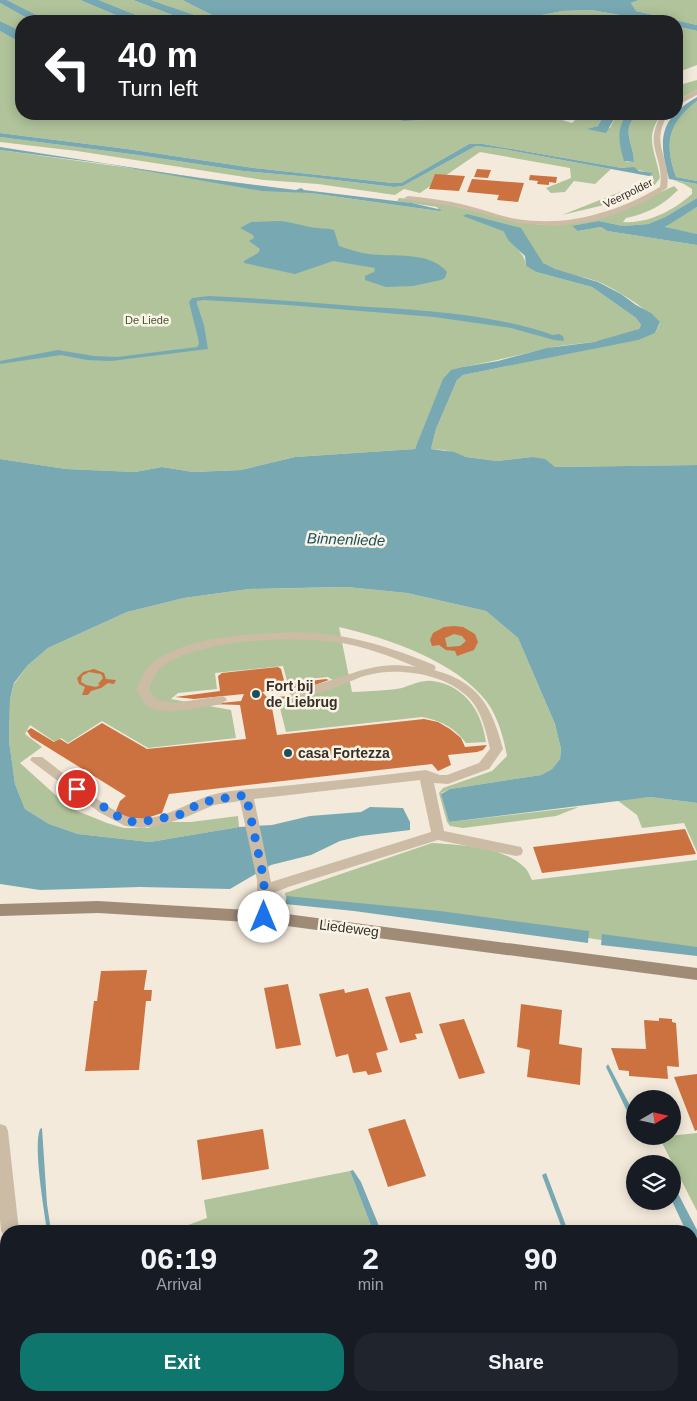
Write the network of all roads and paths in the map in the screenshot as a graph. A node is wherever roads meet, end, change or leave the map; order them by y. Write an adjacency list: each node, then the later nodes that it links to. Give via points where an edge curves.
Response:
1 (697, 92): 2 (street)
2 (683, 100)
3 (661, 120): 4 (street, Veerpolder, via 655,140 665,181 663,188 606,216 571,223 532,222 459,205)
4 (408, 198)
5 (452, 680): 6 (street, via 398,668 371,670 317,689); 7 (street, via 393,652 334,638 307,636 218,642 178,654 158,664 145,680 143,691 154,704 174,707); 9 (street, via 474,696 491,725 497,749 484,766 448,779 438,780)
6 (295, 692)
7 (221, 700)
8 (37, 760): 10 (street, via 125,821 158,820 179,815 212,800)
9 (426, 775): 10 (street); 11 (street)
10 (246, 795): 13 (street)
11 (438, 835): 12 (street); 13 (street, via 284,883)
12 (516, 851)
13 (264, 886): 15 (street)
14 (0, 911): 15 (street, Liedeweg, via 98,907)
15 (264, 917): 16 (street, Liedeweg)
16 (697, 974)
17 (0, 1131): 18 (street)
18 (9, 1225)

